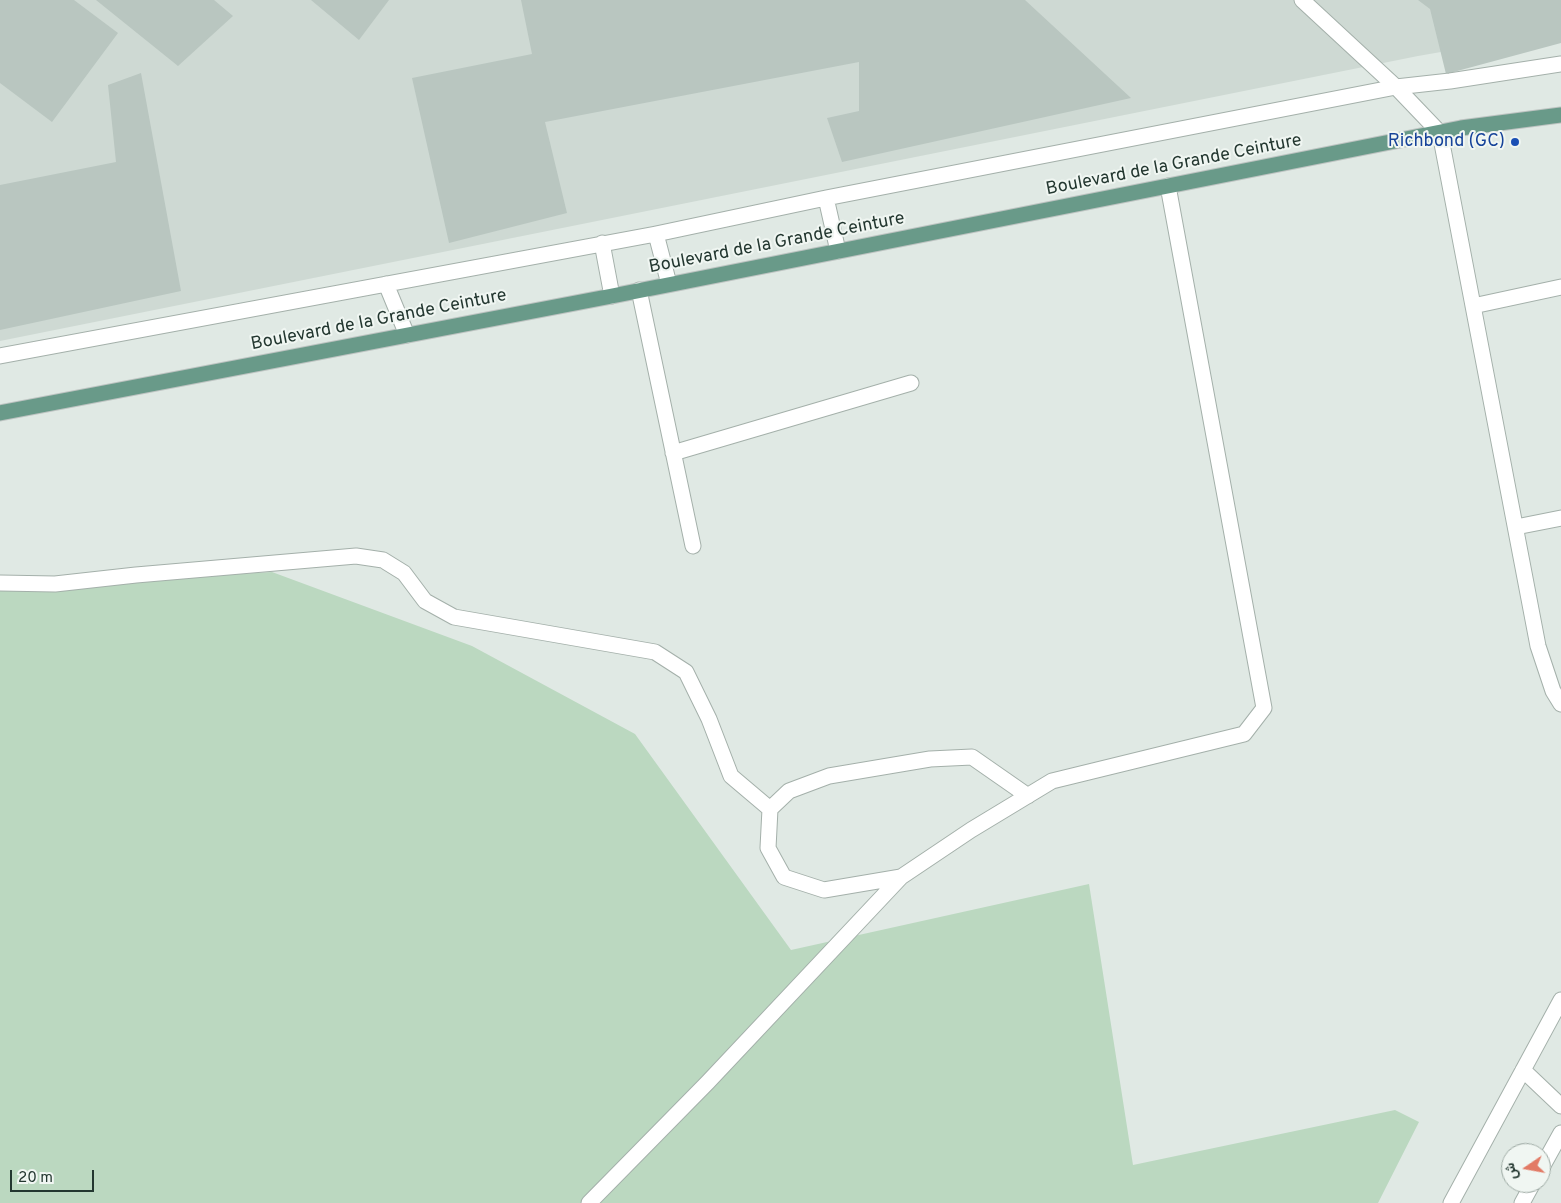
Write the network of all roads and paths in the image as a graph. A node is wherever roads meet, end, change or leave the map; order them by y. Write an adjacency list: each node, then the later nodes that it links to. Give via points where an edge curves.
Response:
1 (1302, 0): 3 (street)
2 (1561, 64): 3 (street)
3 (1396, 86): 5 (street); 7 (street)
4 (1561, 115): 5 (main road, Boulevard de la Grande Ceinture)
5 (1440, 132): 6 (main road, Boulevard de la Grande Ceinture); 16 (street)
6 (1168, 186): 10 (main road, Boulevard de la Grande Ceinture); 27 (street, via 1264,708 1244,734 1052,781)
7 (826, 198): 8 (street); 10 (street)
8 (656, 234): 9 (street); 12 (street)
9 (602, 243): 11 (street); 15 (street)
10 (838, 251): 12 (main road, Boulevard de la Grande Ceinture)
11 (386, 284): 17 (street); 18 (street)
12 (669, 284): 14 (main road, Boulevard de la Grande Ceinture)
13 (1561, 287): 16 (street)
14 (639, 290): 15 (main road, Boulevard de la Grande Ceinture); 21 (street)
15 (612, 296): 17 (main road, Boulevard de la Grande Ceinture)
16 (1473, 306): 23 (street)
17 (407, 335): 20 (main road, Boulevard de la Grande Ceinture)
18 (0, 356)
19 (911, 383): 21 (street)
20 (0, 413)
21 (673, 453): 24 (street)
22 (1561, 518): 23 (street)
23 (1516, 527): 26 (street, via 1538,646 1553,691)
24 (693, 546)
25 (0, 583): 28 (street, via 55,584 356,556 383,560 404,573 425,600 454,617 655,652 686,672 731,776)
26 (1561, 704)
27 (1028, 796): 28 (street, via 972,757 930,759 829,776 789,791); 29 (street)
28 (770, 809): 29 (street, via 768,848 784,877 824,890)
29 (901, 877): 35 (street, via 708,1082)
30 (1561, 1000): 31 (street)
31 (1524, 1070): 32 (street); 36 (street)
32 (1561, 1106)
33 (1561, 1133): 34 (street)
34 (1551, 1151)
35 (588, 1203)
36 (1450, 1203)

